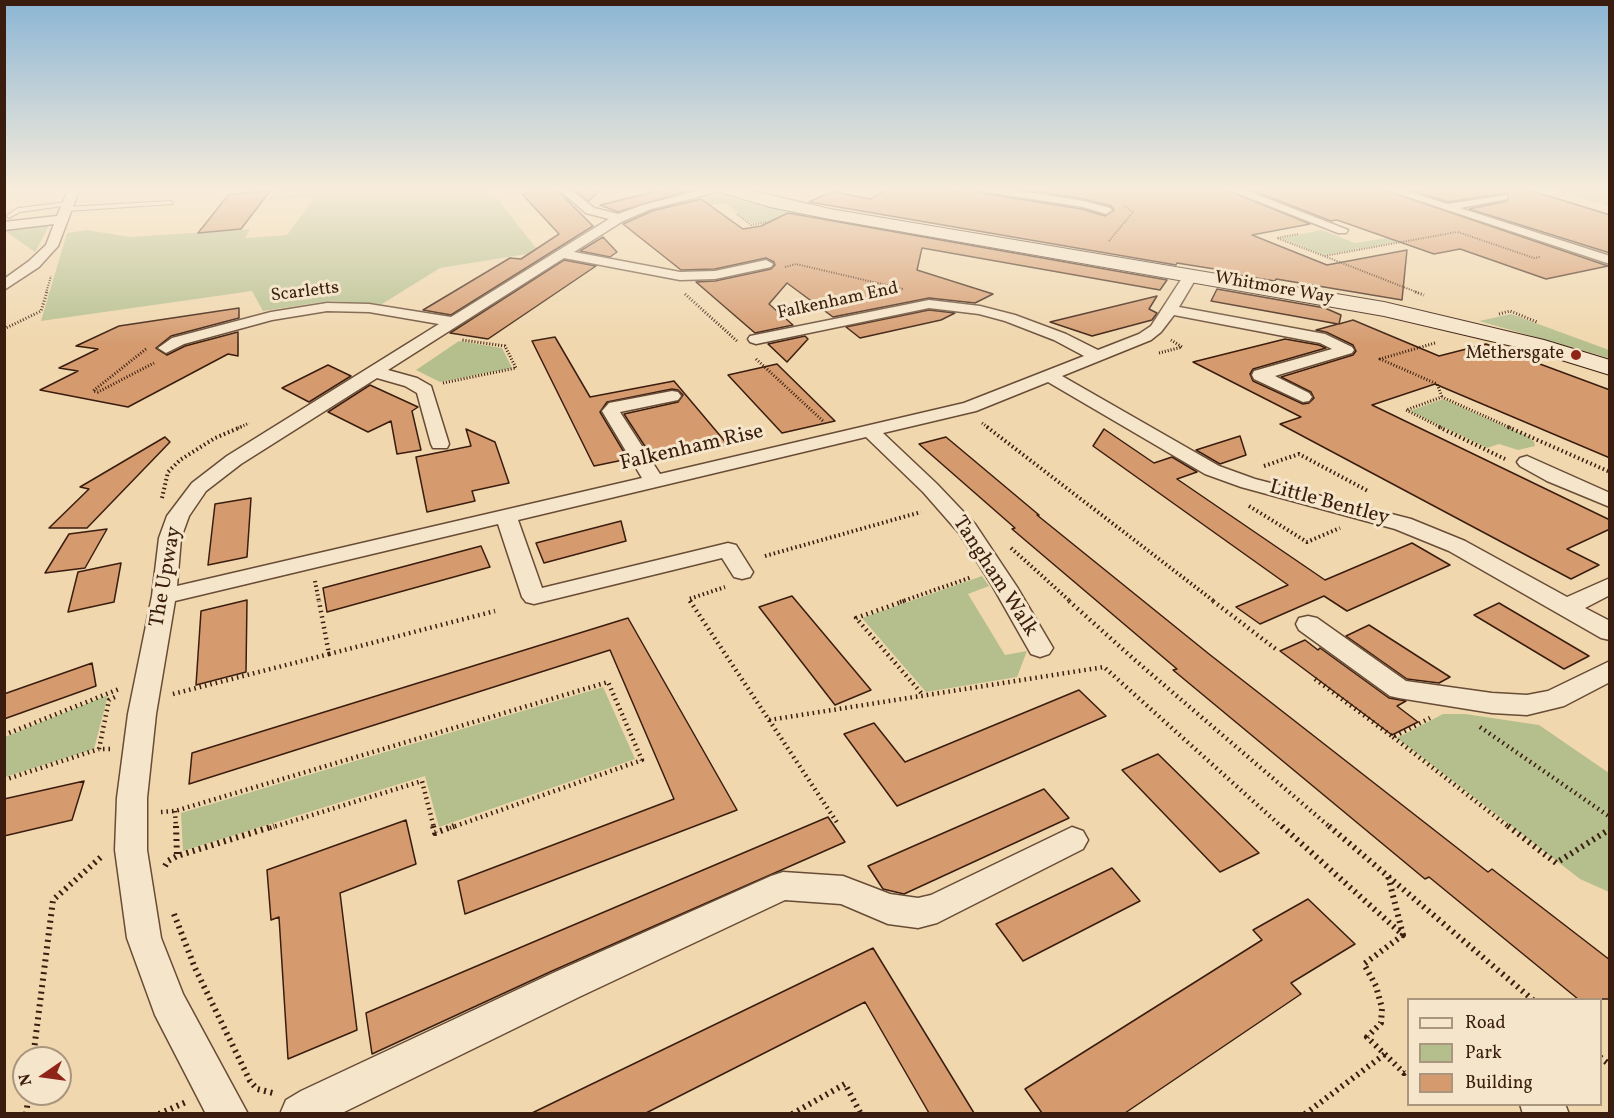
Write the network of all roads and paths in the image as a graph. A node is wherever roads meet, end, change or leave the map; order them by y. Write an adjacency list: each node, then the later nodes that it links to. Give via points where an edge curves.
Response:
1 (53, 240): 13 (street, via 44,256)
2 (584, 240): 8 (street, The Upway)
3 (985, 240): 12 (street, Whitmore Way)
4 (1110, 240): 7 (path)
5 (1412, 240): 16 (path, via 1324,256)
6 (1549, 240): 9 (street)
7 (1103, 248)
8 (562, 254): 10 (street, via 681,276 715,276); 21 (street, The Upway)
9 (1610, 260)
10 (772, 267): 14 (path, via 796,264)
11 (52, 274): 20 (path, via 41,311)
12 (1191, 275): 17 (street, Falkenham Rise); 29 (street, Whitmore Way, via 1458,325)
13 (4, 286)
14 (912, 292)
15 (685, 294): 24 (path)
16 (1430, 297)
17 (1171, 310): 27 (street, Falkenham Rise, via 1145,337); 34 (street, via 1325,339 1346,350 1260,375)
18 (1492, 316): 19 (path, via 1510,311)
19 (1543, 324)
20 (4, 329)
21 (456, 331): 26 (street, Scarletts, via 369,308 320,307 271,316 178,341); 30 (street, The Upway); 32 (path, via 505,346 516,368)
22 (1162, 335): 28 (path, via 1182,347)
23 (1441, 341): 35 (path, via 1380,359 1437,384)
24 (741, 345)
25 (753, 346): 27 (street, Falkenham End, via 929,304 1010,318); 37 (path)
26 (166, 348)
27 (1098, 356): 31 (street, Falkenham Rise)
28 (1148, 356)
29 (1610, 368)
30 (375, 372): 39 (street, via 411,382 424,390); 56 (street, The Upway, via 234,460 199,487 178,516 170,538)
31 (1050, 376): 38 (street, Falkenham Rise, via 970,407); 57 (street, Little Bentley, via 1212,470 1403,524 1456,546)
32 (439, 384)
33 (672, 396): 43 (street, via 611,411)
34 (1303, 397)
35 (1442, 397): 40 (path, via 1406,410); 42 (path)
36 (974, 417): 62 (path)
37 (827, 425)
38 (871, 432): 43 (street, Falkenham Rise); 61 (street, Tangham Walk, via 967,529)
39 (440, 444)
40 (1518, 461): 45 (street)
41 (1260, 467): 44 (path, via 1299,454)
42 (1610, 472)
43 (655, 482): 48 (street, Falkenham Rise)
44 (1373, 494)
45 (1610, 501)
46 (1247, 504): 49 (path, via 1308,542)
47 (923, 511): 51 (path)
48 (506, 516): 54 (street, via 534,597 728,550); 56 (street, Falkenham Rise)
49 (1349, 525)
50 (1002, 540): 85 (path, via 1136,661)
51 (765, 556)
52 (983, 573): 68 (path, via 856,618)
53 (314, 576): 63 (path)
54 (735, 579): 70 (path, via 688,599)
55 (1610, 585): 57 (street)
56 (164, 596): 95 (street, The Upway, via 142,714 132,798 135,888 144,938 168,1003)
57 (1567, 607): 60 (street, Little Bentley)
58 (495, 610): 63 (path)
59 (1308, 624): 64 (street, via 1399,689 1481,702 1527,705 1556,699)
60 (1610, 632)
61 (1040, 648)
62 (1277, 650)
63 (329, 654): 66 (path, via 166,696)
64 (1610, 669)
65 (1316, 679): 73 (path)
66 (167, 687)
67 (120, 688): 72 (path)
68 (924, 696): 70 (path); 87 (path, via 1104,667)
69 (1431, 717): 73 (path)
70 (769, 720): 79 (path)
71 (1479, 726): 78 (path)
72 (4, 735)
73 (1393, 737): 80 (path, via 1556,863)
74 (99, 749): 75 (path)
75 (4, 780)
76 (157, 808): 77 (path, via 159,812)
77 (175, 811): 83 (path); 83 (path, via 608,682 642,760 435,833 422,781)
78 (1610, 817)
79 (838, 824)
80 (1610, 830)
81 (1072, 840): 93 (street, via 937,908 918,913 888,909 843,890 783,886 315,1105)
82 (105, 854): 89 (path, via 53,900)
83 (177, 856): 84 (path, via 164,866)
84 (165, 873)
85 (1388, 876): 87 (path); 88 (path)
86 (172, 908): 93 (path, via 195,968 250,1082)
87 (1403, 935): 90 (path, via 1364,964 1377,986 1382,1008 1381,1023 1367,1036)
88 (1532, 998)
89 (35, 1046)
90 (1385, 1054): 91 (path, via 1404,1073); 98 (path)
91 (1407, 1071)
92 (187, 1102): 94 (path)
93 (290, 1104)
94 (159, 1113)
95 (228, 1113)
96 (792, 1113): 97 (path, via 845,1084)
97 (861, 1113)
98 (1305, 1113)

